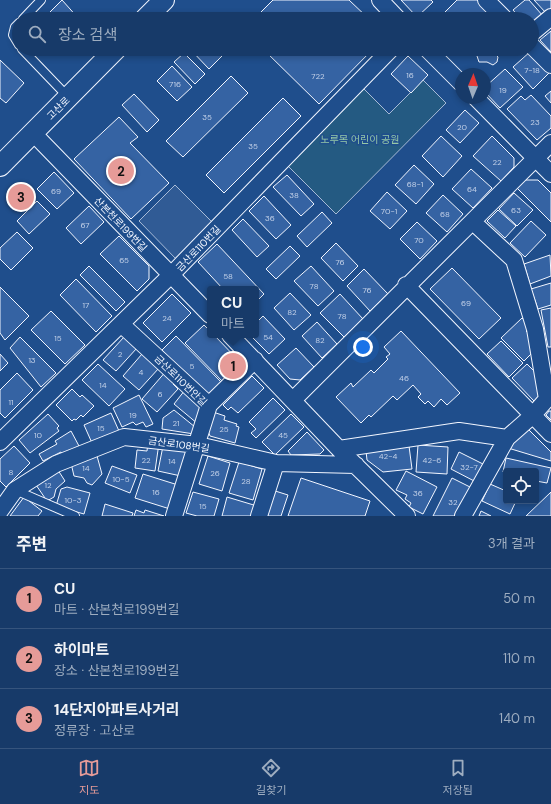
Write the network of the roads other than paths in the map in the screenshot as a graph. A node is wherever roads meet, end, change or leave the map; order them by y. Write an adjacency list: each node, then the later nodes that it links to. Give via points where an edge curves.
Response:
1 (41, 0): 5 (lane)
2 (163, 0): 6 (street)
3 (380, 0): 7 (street)
4 (486, 0): 8 (street)
5 (29, 12)
6 (152, 12)
7 (391, 12)
8 (498, 12)
9 (551, 17): 10 (street)
10 (539, 27)
11 (539, 53): 16 (street)
12 (29, 56): 18 (lane)
13 (109, 56): 18 (street, 고산로)
14 (384, 56): 26 (street, 금산로110번길)
15 (434, 56): 17 (street)
16 (551, 65)
17 (455, 77)
18 (68, 98): 20 (street, 고산로)
19 (482, 104): 22 (street)
20 (33, 133): 23 (street, 고산로); 26 (street, 산본천로199번길)
21 (551, 142): 22 (street)
22 (536, 159): 24 (street); 25 (street)
23 (0, 166)
24 (551, 174)
25 (473, 222): 27 (street); 34 (street, via 514,260 534,329 547,399)
26 (172, 275): 28 (street, 산본천로199번길); 29 (street, 금산로110번길)
27 (406, 285): 32 (street); 34 (street)
28 (207, 311)
29 (121, 324): 33 (street, 금산로110번안길); 37 (street, 금산로110번길)
30 (233, 338): 31 (street)
31 (255, 360): 32 (street); 33 (street)
32 (293, 400): 39 (street)
33 (209, 405): 38 (street, 금산로110번안길)
34 (532, 416): 35 (street); 36 (street)
35 (551, 434)
36 (507, 438): 39 (street, via 459,431); 48 (street)
37 (0, 442)
38 (198, 446): 40 (street, 금산로108번길); 42 (street, 금산로108번길, via 124,437 56,464); 45 (street, 금산로110번안길)
39 (339, 449): 41 (street)
40 (276, 463): 41 (street, 금산로108번길); 46 (street)
41 (356, 465): 47 (street)
42 (15, 490): 43 (street, 금산로108번길); 44 (lane)
43 (0, 511)
44 (75, 516)
45 (174, 516)
46 (259, 516)
47 (407, 516)
48 (463, 516)

